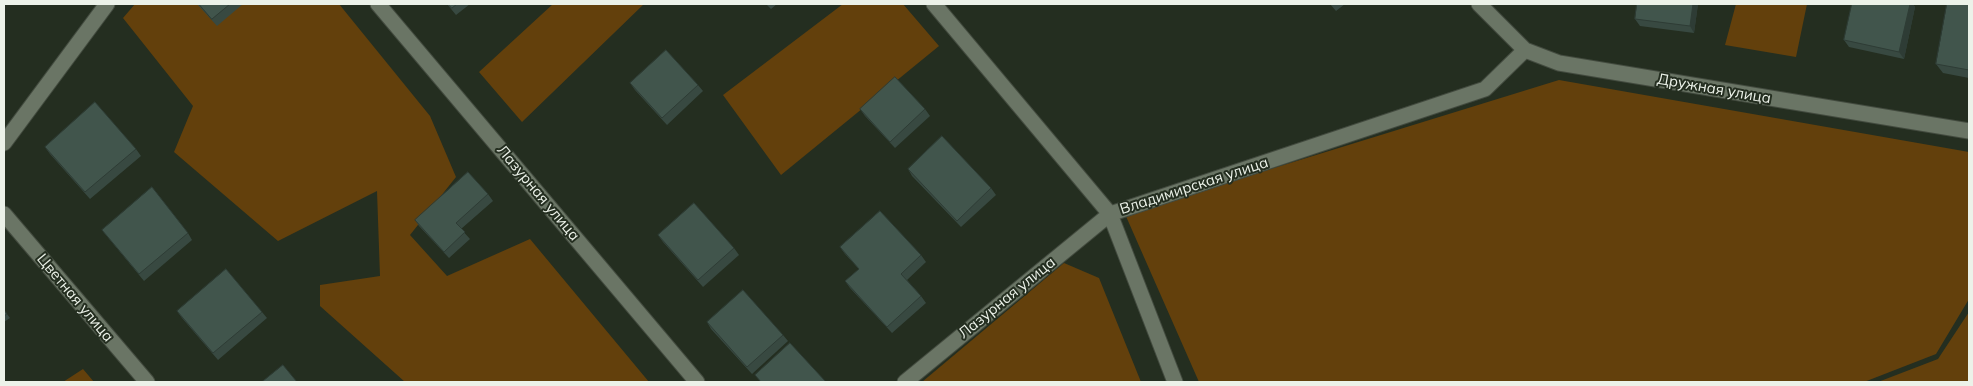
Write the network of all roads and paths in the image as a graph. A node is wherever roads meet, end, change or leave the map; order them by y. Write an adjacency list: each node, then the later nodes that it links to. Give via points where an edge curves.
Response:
1 (107, 4): 7 (street)
2 (378, 4): 11 (street, Лазурная улица)
3 (934, 4): 9 (street, Владимирская улица)
4 (1479, 4): 5 (street, Дружная улица)
5 (1525, 50): 6 (street, Дружная улица, via 1559,63); 9 (street, Владимирская улица, via 1485,89)
6 (1969, 131)
7 (4, 143)
8 (4, 214): 10 (street, Цветная улица)
9 (1110, 214): 12 (street, Лазурная улица); 13 (street)
10 (147, 382)
11 (697, 382)
12 (905, 382)
13 (1175, 382)

